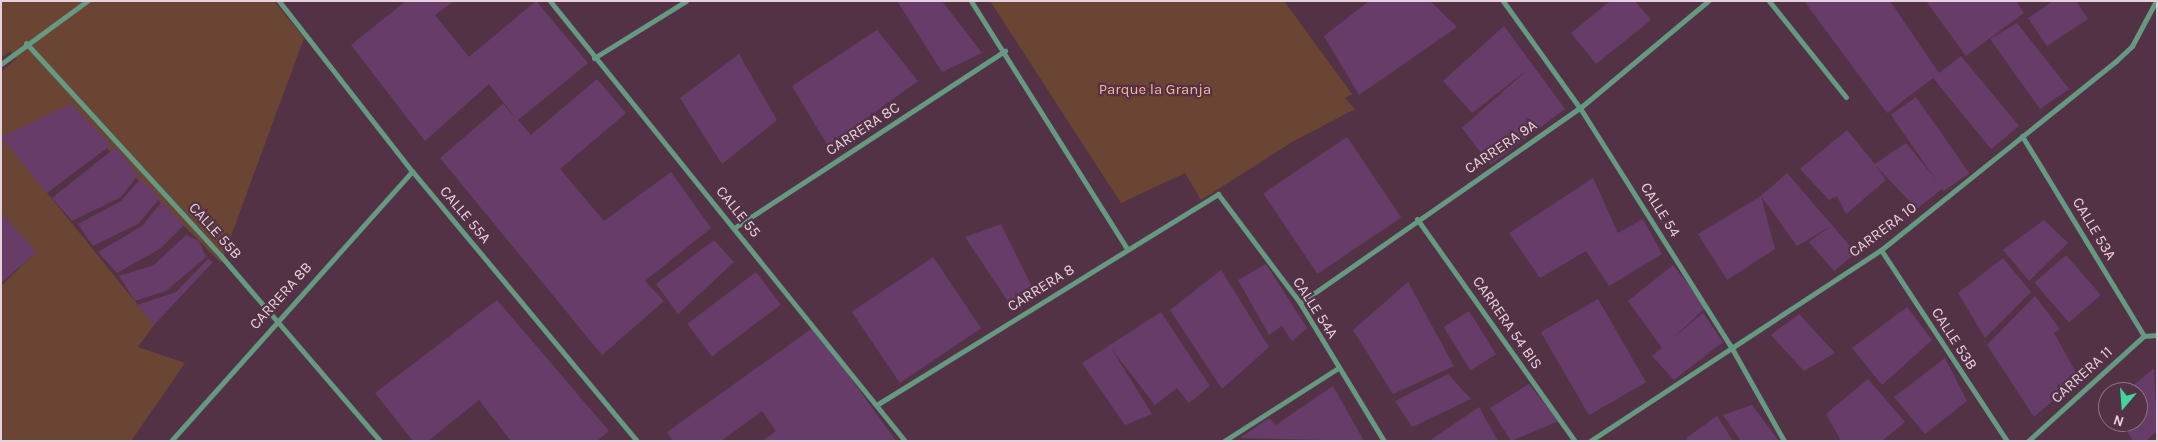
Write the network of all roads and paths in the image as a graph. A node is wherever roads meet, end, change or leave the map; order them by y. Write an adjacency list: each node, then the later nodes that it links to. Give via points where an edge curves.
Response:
1 (87, 1): 10 (street)
2 (279, 1): 17 (street, CALLE 55A)
3 (550, 1): 12 (street, CALLE 55)
4 (686, 1): 12 (street)
5 (971, 1): 11 (street)
6 (1503, 1): 15 (street, CALLE 54)
7 (1708, 1): 15 (street, CARRERA 9A)
8 (1769, 1): 14 (street)
9 (2154, 2): 16 (street, CARRERA 10, via 2132,46)
10 (26, 42): 13 (street); 24 (street, CALLE 55B)
11 (1005, 51): 20 (street, CARRERA 8C); 21 (street)
12 (594, 58): 20 (street, CALLE 55)
13 (1, 64)
14 (1846, 97)
15 (1580, 108): 19 (street, CARRERA 9A); 27 (street, CALLE 54)
16 (2022, 136): 22 (street, CARRERA 10); 26 (street, CALLE 53A)
17 (412, 171): 24 (street, CARRERA 8B); 32 (street, CALLE 55A)
18 (1218, 194): 21 (street, CARRERA 8); 23 (street, CALLE 54A)
19 (1417, 219): 23 (street, CARRERA 9A); 36 (street, CARRERA 54 BIS)
20 (734, 228): 29 (street, CALLE 55)
21 (1127, 249): 29 (street, CARRERA 8)
22 (1881, 250): 27 (street, CARRERA 10); 39 (street, CALLE 53B)
23 (1300, 303): 28 (street, CALLE 54A)
24 (276, 318): 30 (street, CARRERA 8B); 31 (street, CALLE 55B)
25 (2157, 334): 26 (street)
26 (2144, 336): 40 (street, CARRERA 11)
27 (1730, 346): 37 (street, CARRERA 10); 38 (street, CALLE 54)
28 (1338, 368): 34 (street); 35 (street, CALLE 54A)
29 (878, 404): 33 (street, CALLE 55)
30 (171, 441)
31 (380, 441)
32 (637, 441)
33 (905, 441)
34 (1224, 441)
35 (1384, 441)
36 (1575, 441)
37 (1590, 441)
38 (1784, 441)
39 (2007, 441)
40 (2028, 441)

